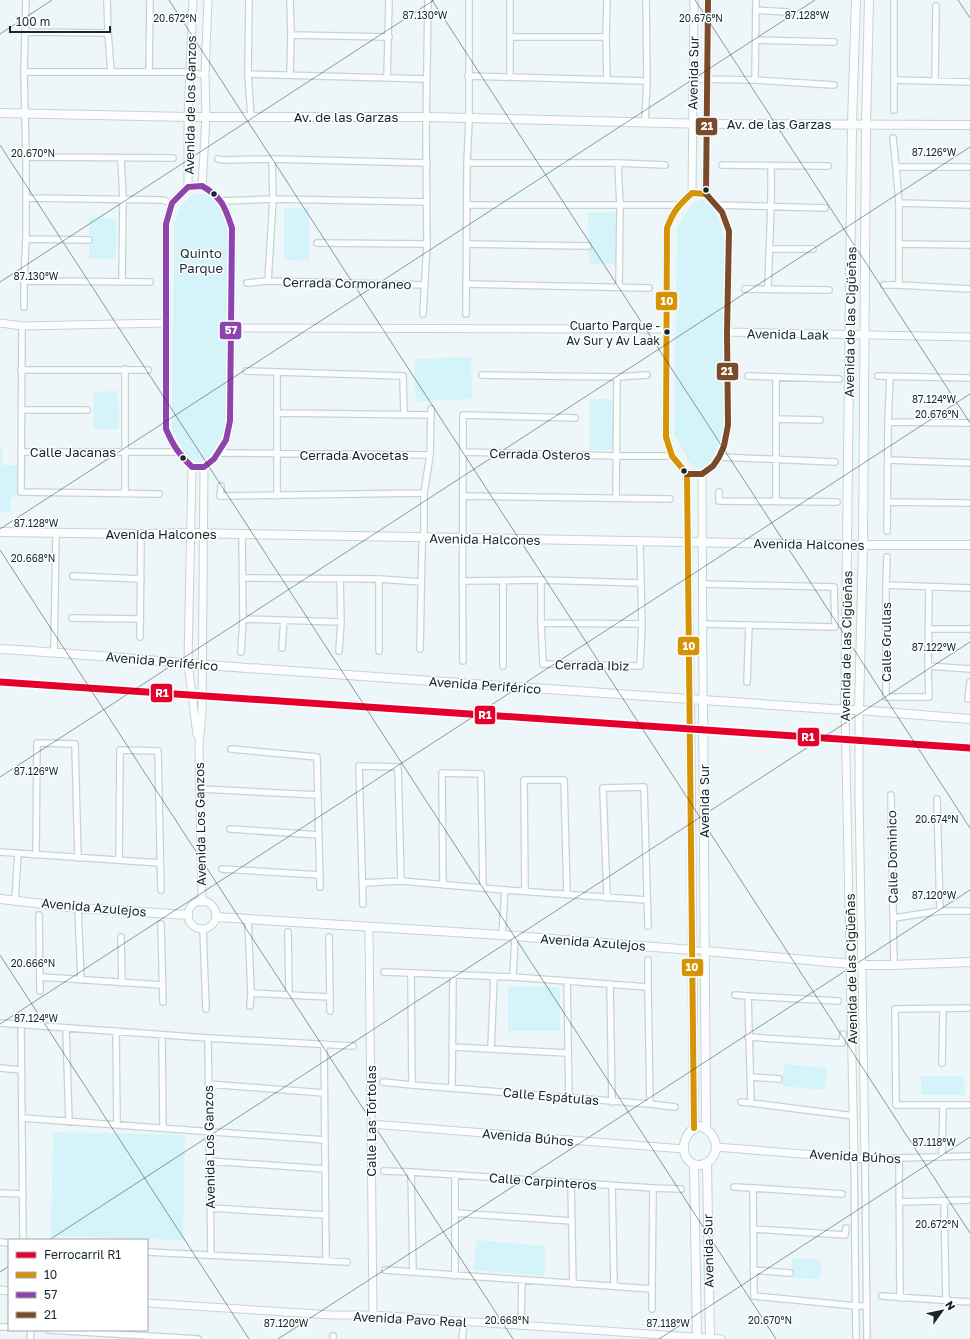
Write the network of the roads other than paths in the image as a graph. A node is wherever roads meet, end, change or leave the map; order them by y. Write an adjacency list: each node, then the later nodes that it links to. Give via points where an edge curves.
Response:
1 (26, 0): 23 (street)
2 (107, 0): 24 (street)
3 (150, 0): 33 (street)
4 (193, 0): 34 (street, Avenida de los Ganzos)
5 (208, 0): 37 (street, Avenida de los Ganzos)
6 (249, 0): 35 (street)
7 (290, 0): 25 (street)
8 (389, 0): 26 (street)
9 (428, 0): 41 (street, Cerrada Cormoraneo)
10 (469, 0): 38 (street)
11 (510, 0): 27 (street)
12 (607, 0): 28 (street)
13 (646, 0): 48 (street)
14 (694, 0): 43 (street, Avenida Sur)
15 (708, 0): 44 (street, Avenida Sur)
16 (756, 0): 21 (street)
17 (856, 0): 62 (main road, Avenida de las Cigüeñas)
18 (869, 0): 63 (main road, Avenida de las Cigüeñas)
19 (894, 0): 46 (street)
20 (936, 6): 47 (street)
21 (756, 10): 22 (street); 29 (street)
22 (787, 12)
23 (25, 32): 24 (street); 31 (street)
24 (108, 33): 32 (street)
25 (291, 35): 26 (street); 36 (street)
26 (389, 37): 39 (street)
27 (510, 37): 28 (street); 40 (street)
28 (606, 37): 42 (street)
29 (756, 40): 30 (street); 45 (street)
30 (834, 42)
31 (24, 72): 32 (street); 54 (street)
32 (111, 72): 33 (street)
33 (149, 72): 34 (street)
34 (191, 73): 37 (street); 56 (street, Avenida de los Ganzos)
35 (248, 74): 36 (street); 52 (street)
36 (290, 74): 39 (street)
37 (205, 75): 57 (street, Avenida de los Ganzos)
38 (468, 76): 40 (street); 59 (street)
39 (387, 77): 41 (street)
40 (510, 77): 42 (street)
41 (428, 79): 55 (street, Cerrada Cormoraneo)
42 (607, 79): 48 (street)
43 (693, 79): 44 (street); 60 (street, Avenida Sur)
44 (710, 79): 45 (street); 61 (street, Avenida Sur)
45 (755, 80): 50 (street)
46 (894, 80): 47 (street); 51 (street)
47 (935, 80): 49 (street)
48 (647, 81): 58 (street)
49 (970, 82)
50 (834, 85)
51 (894, 110)
52 (250, 113): 55 (main road, Av. de las Garzas); 57 (main road, Av. de las Garzas)
53 (0, 114): 54 (main road, Av. de las Garzas)
54 (25, 114): 56 (main road, Av. de las Garzas); 66 (street)
55 (427, 114): 59 (main road, Av. de las Garzas); 71 (street, Cerrada Cormoraneo)
56 (188, 117): 57 (main road, Av. de las Garzas); 81 (street, Avenida de los Ganzos)
57 (206, 117): 80 (street, Avenida de los Ganzos)
58 (645, 122): 59 (main road, Av. de las Garzas); 60 (main road, Av. de las Garzas)
59 (469, 123): 72 (street)
60 (692, 123): 61 (main road, Av. de las Garzas); 82 (street, Avenida Sur)
61 (707, 124): 62 (main road, Av. de las Garzas); 83 (street, Avenida Sur)
62 (852, 124): 63 (main road, Av. de las Garzas); 132 (main road, Avenida de las Cigüeñas)
63 (866, 124): 64 (main road); 133 (main road, Avenida de las Cigüeñas)
64 (970, 125)
65 (893, 138): 78 (street)
66 (26, 157): 67 (street); 84 (street)
67 (121, 158): 68 (street); 85 (street)
68 (173, 158)
69 (272, 158): 70 (street); 71 (street); 86 (street, Cerrada Cormoraneo)
70 (218, 160)
71 (427, 163): 88 (street, Cerrada Cormoraneo)
72 (467, 163): 73 (street); 91 (street)
73 (618, 163): 74 (street); 95 (street)
74 (665, 165)
75 (722, 165): 76 (street)
76 (771, 166): 77 (street); 96 (street)
77 (828, 166)
78 (896, 167): 79 (street); 90 (street)
79 (970, 167)
80 (202, 186): 81 (street); 87 (street, via 213,192)
81 (188, 187): 89 (street)
82 (692, 193): 83 (street); 92 (street)
83 (706, 194): 93 (street)
84 (26, 198): 85 (street); 98 (street)
85 (123, 199): 89 (street, via 162,200); 109 (street)
86 (273, 199): 87 (street); 88 (street); 111 (street, Cerrada Cormoraneo)
87 (221, 201): 129 (street, via 232,228)
88 (427, 202): 101 (street, Cerrada Cormoraneo)
89 (172, 203): 127 (street, via 166,224)
90 (899, 203): 94 (street); 103 (street)
91 (468, 205): 95 (street); 102 (street)
92 (678, 205): 95 (street); 130 (street, via 667,228)
93 (720, 205): 96 (street); 131 (street, via 729,231)
94 (970, 205)
95 (620, 206): 117 (street)
96 (772, 207): 97 (street); 106 (street)
97 (825, 208)
98 (26, 239): 99 (street); 108 (street)
99 (89, 240)
100 (317, 243): 101 (street)
101 (426, 244): 114 (street, Cerrada Cormoraneo)
102 (466, 244): 105 (street); 113 (street)
103 (899, 244): 104 (street); 116 (street)
104 (970, 245)
105 (588, 246)
106 (769, 249): 107 (street); 121 (street)
107 (813, 249)
108 (24, 281): 109 (street); 123 (street)
109 (122, 281): 110 (street)
110 (150, 282)
111 (268, 282): 112 (street, Cerrada Cormoraneo); 114 (street, Cerrada Cormoraneo)
112 (247, 283)
113 (466, 284): 117 (street); 125 (street)
114 (425, 285): 124 (street, Cerrada Cormoraneo)
115 (884, 285): 116 (street)
116 (898, 285): 120 (street)
117 (619, 287): 118 (street)
118 (649, 288)
119 (745, 289): 121 (street)
120 (970, 289)
121 (768, 290): 122 (street)
122 (829, 290)
123 (24, 307)
124 (423, 314)
125 (466, 314)
126 (0, 323): 128 (street)
127 (167, 323): 128 (street); 160 (street, via 166,429)
128 (22, 326): 135 (street, Calle Jacanas)
129 (231, 328): 130 (street); 162 (street, via 230,421 226,440)
130 (666, 329): 166 (street, via 666,437)
131 (727, 332): 132 (street, Avenida Laak); 167 (street, via 728,424)
132 (850, 335): 133 (street, Avenida Laak); 200 (main road, Avenida de las Cigüeñas)
133 (865, 335): 134 (street, Avenida Laak); 201 (main road, Avenida de las Cigüeñas)
134 (970, 337)
135 (21, 370): 136 (street); 149 (street, Calle Jacanas)
136 (125, 370): 137 (street); 159 (street, Calle Jacanas)
137 (148, 370)
138 (246, 371): 139 (street)
139 (277, 372): 151 (street); 152 (street, via 403,376)
140 (482, 375): 145 (street)
141 (647, 376): 145 (street)
142 (748, 376): 146 (street)
143 (878, 376): 144 (street)
144 (890, 376): 147 (street); 156 (street)
145 (617, 377): 165 (street)
146 (776, 377): 148 (street); 154 (street)
147 (970, 378)
148 (839, 379)
149 (22, 410): 150 (street); 158 (street, Calle Jacanas)
150 (87, 410)
151 (277, 413): 152 (street); 163 (street)
152 (404, 415): 164 (street, via 431,412)
153 (575, 418): 161 (street, via 464,415)
154 (776, 419): 155 (street); 168 (street)
155 (820, 420)
156 (888, 422): 157 (street); 169 (street)
157 (970, 423)
158 (21, 452): 159 (street, Calle Jacanas); 179 (street, Calle Jacanas, via 21,492)
159 (125, 452): 160 (street, Calle Jacanas); 179 (street, Calle Jacanas)
160 (177, 452): 172 (street)
161 (463, 452): 165 (street, Cerrada Osteros); 182 (street)
162 (219, 453): 163 (street, Cerrada Avocetas); 173 (street)
163 (278, 454): 164 (street, Cerrada Avocetas); 181 (street)
164 (430, 455): 178 (street)
165 (617, 456): 166 (street, Cerrada Osteros); 183 (street)
166 (672, 456): 174 (street)
167 (719, 457): 168 (street); 175 (street, via 713,466)
168 (776, 460): 170 (street); 185 (street)
169 (888, 460): 171 (street); 187 (street)
170 (835, 462)
171 (970, 463)
172 (192, 467): 173 (street); 192 (street)
173 (204, 467): 194 (street)
174 (687, 474): 175 (street); 199 (street, Avenida Sur)
175 (702, 474): 198 (street, Avenida Sur)
176 (220, 486): 181 (street, via 220,496)
177 (719, 492): 185 (street, via 719,501)
178 (424, 493): 181 (street); 197 (street)
179 (125, 494): 180 (street, Calle Jacanas)
180 (159, 494)
181 (278, 496)
182 (464, 496): 183 (street); 196 (street)
183 (616, 498): 184 (street)
184 (670, 499)
185 (776, 502): 186 (street)
186 (837, 502)
187 (888, 502): 188 (street); 189 (street)
188 (970, 503)
189 (887, 531)
190 (0, 532): 191 (main road, Avenida Halcones)
191 (56, 533): 193 (main road, Avenida Halcones); 236 (street)
192 (190, 533): 193 (main road, Avenida Halcones); 194 (main road, Avenida Halcones); 239 (street)
193 (141, 534): 207 (street)
194 (204, 534): 195 (main road, Avenida Halcones); 240 (street)
195 (242, 534): 197 (main road, Avenida Halcones); 206 (street)
196 (462, 537): 197 (main road, Avenida Halcones); 203 (main road, Avenida Halcones); 211 (street)
197 (423, 538): 213 (street)
198 (702, 542): 199 (main road, Avenida Halcones); 200 (main road, Avenida Halcones); 215 (street, Avenida Sur)
199 (688, 543): 203 (main road, Avenida Halcones); 249 (street, Avenida Sur)
200 (847, 545): 201 (main road, Avenida Halcones); 251 (main road, Avenida de las Cigüeñas)
201 (863, 545): 202 (main road, Avenida Halcones); 252 (main road, Avenida de las Cigüeñas)
202 (970, 545)
203 (640, 546): 214 (street, Cerrada Ibiz)
204 (887, 557): 216 (street, Calle Grullas)
205 (73, 576): 207 (street)
206 (243, 578): 208 (street); 221 (street)
207 (141, 579): 220 (street)
208 (340, 579): 209 (street); 223 (street)
209 (380, 579): 213 (street); 234 (street)
210 (541, 580): 212 (street); 214 (street); 224 (street, Cerrada Ibiz)
211 (462, 581): 212 (street); 238 (street)
212 (503, 581): 241 (street)
213 (421, 582): 233 (street)
214 (641, 583): 225 (street, Cerrada Ibiz)
215 (702, 584): 226 (street, Avenida Sur); 227 (street, via 834,587 835,627)
216 (886, 585): 217 (street, Calle Grullas); 242 (street, Calle Grullas, via 886,697 929,697)
217 (929, 587): 218 (street, Calle Grullas); 228 (street, Calle Grullas)
218 (970, 588)
219 (72, 618): 220 (street)
220 (140, 619): 230 (street)
221 (243, 619): 222 (street); 237 (street)
222 (284, 620): 223 (street); 231 (street)
223 (341, 622): 235 (street)
224 (541, 623): 225 (street); 225 (street, Cerrada Ibiz, via 543,664 640,666)
225 (642, 624)
226 (703, 624): 227 (street); 250 (street, Avenida Sur)
227 (750, 625): 244 (street)
228 (928, 629): 229 (street); 242 (street, Calle Grullas)
229 (970, 629)
230 (140, 637)
231 (282, 648)
232 (0, 649): 236 (main road, Avenida Periférico)
233 (420, 649)
234 (379, 650)
235 (340, 651)
236 (54, 652): 239 (main road, Avenida Periférico)
237 (241, 652)
238 (462, 661)
239 (188, 663): 240 (main road, Avenida Periférico); 246 (street)
240 (202, 665): 247 (street); 249 (main road, Avenida Periférico)
241 (503, 666)
242 (928, 666): 243 (street)
243 (970, 669)
244 (747, 682)
245 (970, 682): 248 (street)
246 (191, 689): 247 (street); 253 (street)
247 (201, 689): 254 (street)
248 (968, 698)
249 (690, 700): 250 (main road, Avenida Periférico); 258 (main road, Avenida Sur)
250 (703, 701): 251 (main road, Avenida Periférico); 259 (main road, Avenida Sur)
251 (845, 710): 252 (main road, Avenida Periférico); 310 (street, Avenida de las Cigüeñas)
252 (860, 710): 255 (main road, Avenida Periférico); 311 (street, Avenida de las Cigüeñas)
253 (193, 712): 254 (street); 256 (street)
254 (202, 712): 256 (street)
255 (970, 719)
256 (199, 747): 260 (street, Avenida Los Ganzos)
257 (231, 749): 261 (street, via 316,757)
258 (690, 783): 259 (main road); 306 (main road, Avenida Sur)
259 (704, 783): 307 (main road, Avenida Sur)
260 (200, 789): 261 (street); 287 (street, Avenida Los Ganzos)
261 (318, 795): 265 (street)
262 (891, 795): 295 (street, Calle Dominico)
263 (938, 799): 290 (street)
264 (230, 829): 265 (street)
265 (319, 835): 273 (street)
266 (0, 852): 267 (street)
267 (18, 853): 268 (street); 285 (street)
268 (36, 855): 269 (street); 269 (street, via 37,744 75,744)
269 (78, 858): 270 (street)
270 (120, 860): 271 (street); 271 (street, via 120,750 158,751)
271 (160, 863): 279 (street)
272 (222, 869): 273 (street)
273 (320, 875): 277 (street)
274 (401, 881): 275 (street); 275 (street, via 398,767 359,766); 276 (street)
275 (363, 883): 288 (street)
276 (443, 885): 278 (street); 278 (street, via 442,774 481,774)
277 (320, 887)
278 (483, 888): 280 (street)
279 (160, 890)
280 (505, 890): 281 (street); 302 (street)
281 (525, 891): 282 (street); 282 (street, via 524,780 564,780)
282 (567, 895): 283 (street)
283 (607, 898): 286 (street); 286 (street, via 604,788 644,788)
284 (0, 899): 285 (main road, Avenida Azulejos)
285 (15, 900): 289 (main road, Avenida Azulejos)
286 (647, 900): 298 (street)
287 (202, 902): 292 (street, via 194,904); 294 (street, via 212,906)
288 (363, 904)
289 (78, 908): 292 (main road, Avenida Azulejos); 319 (street)
290 (940, 911): 291 (street, Calle Dominico); 295 (street, Calle Dominico)
291 (970, 911)
292 (188, 914): 300 (street, via 194,927)
293 (39, 915): 316 (street)
294 (216, 918): 296 (main road, Avenida Azulejos); 300 (street, via 212,924)
295 (894, 918): 312 (street, Calle Dominico)
296 (248, 919): 299 (main road, Avenida Azulejos); 326 (street)
297 (161, 924): 323 (street)
298 (648, 926)
299 (369, 928): 302 (main road, Avenida Azulejos); 372 (street, Calle Las Tórtolas)
300 (202, 929): 334 (street)
301 (288, 932): 327 (street)
302 (502, 936): 305 (main road, Avenida Azulejos)
303 (121, 937): 321 (street)
304 (329, 937): 330 (street)
305 (515, 937): 306 (main road, Avenida Azulejos); 318 (street)
306 (692, 950): 307 (street, Avenida Azulejos); 375 (main road, Avenida Sur)
307 (705, 951): 310 (main road, Avenida Azulejos); 376 (main road, Avenida Sur)
308 (648, 960): 324 (street)
309 (970, 962): 312 (main road, Avenida Azulejos)
310 (850, 964): 311 (main road, Avenida Azulejos); 369 (street, Avenida de las Cigüeñas)
311 (862, 965): 312 (main road, Avenida Azulejos); 384 (street, Avenida de las Cigüeñas)
312 (894, 965)
313 (384, 972): 314 (street)
314 (411, 973): 315 (street); 358 (street)
315 (453, 975): 317 (street); 348 (street)
316 (41, 977): 319 (street); 325 (street)
317 (494, 977): 318 (street); 349 (street)
318 (513, 977): 320 (street)
319 (81, 980): 321 (street)
320 (567, 981): 322 (street); 350 (street)
321 (122, 983): 323 (street)
322 (610, 984): 324 (street); 362 (street)
323 (162, 985): 332 (street)
324 (648, 987): 365 (street)
325 (40, 991)
326 (251, 993): 327 (street); 333 (street)
327 (289, 994): 330 (street)
328 (735, 995): 329 (street)
329 (748, 996): 331 (street); 344 (street)
330 (330, 997): 337 (street)
331 (838, 1001)
332 (163, 1002)
333 (250, 1006)
334 (206, 1008)
335 (970, 1008): 336 (street)
336 (943, 1009): 351 (street); 366 (street, via 895,1009 896,1105)
337 (330, 1011)
338 (0, 1023): 339 (street)
339 (21, 1024): 340 (street); 353 (street)
340 (66, 1028): 341 (street); 371 (street)
341 (116, 1031): 343 (street); 373 (street)
342 (843, 1034): 344 (street, via 842,1043)
343 (162, 1035): 345 (street); 374 (street)
344 (748, 1037): 354 (street)
345 (208, 1038): 346 (street); 357 (street, Avenida Los Ganzos)
346 (324, 1044): 347 (street); 360 (street)
347 (353, 1046)
348 (452, 1047): 349 (street); 359 (street)
349 (491, 1049): 350 (street)
350 (568, 1053): 361 (street)
351 (942, 1063)
352 (0, 1068): 353 (street)
353 (21, 1070): 370 (street)
354 (750, 1077): 355 (street); 364 (street)
355 (779, 1079)
356 (382, 1082): 358 (street, Calle Espátulas)
357 (208, 1084): 360 (street); 377 (street, Avenida Los Ganzos)
358 (412, 1085): 359 (street, Calle Espátulas)
359 (452, 1087): 361 (street, Calle Espátulas)
360 (324, 1093): 378 (street)
361 (569, 1098): 362 (street, Calle Espátulas)
362 (612, 1102): 365 (street, Calle Espátulas)
363 (741, 1102): 364 (street)
364 (750, 1103): 369 (street)
365 (650, 1104): 368 (street, Calle Espátulas)
366 (943, 1105): 367 (street); 383 (street)
367 (970, 1105)
368 (675, 1107)
369 (854, 1116): 382 (street, Avenida de las Cigüeñas)
370 (22, 1118): 371 (street); 400 (street)
371 (69, 1122): 373 (street)
372 (371, 1124): 380 (street, Avenida Búhos); 433 (street, Calle Las Tórtolas)
373 (117, 1125): 374 (street)
374 (163, 1128): 377 (street)
375 (694, 1128): 376 (main road); 380 (main road, via 685,1139)
376 (706, 1128): 379 (main road, via 712,1134)
377 (209, 1132): 378 (street); 386 (street, Avenida Los Ganzos)
378 (325, 1140): 389 (street)
379 (716, 1147): 382 (street, Avenida Búhos); 388 (main road, via 712,1159)
380 (684, 1149): 387 (main road, via 685,1155)
381 (970, 1156): 383 (street, Avenida Búhos)
382 (854, 1157): 384 (street, Avenida Búhos); 430 (street, Avenida de las Cigüeñas)
383 (942, 1157): 385 (street, Avenida Búhos)
384 (865, 1158): 385 (street, Avenida Búhos); 431 (street, Avenida de las Cigüeñas)
385 (899, 1158): 404 (street)
386 (209, 1161): 389 (street); 405 (street, Avenida Los Ganzos)
387 (694, 1164): 388 (main road); 438 (main road, Avenida Sur)
388 (707, 1164): 441 (main road, Avenida Sur)
389 (325, 1169): 407 (street)
390 (384, 1171): 391 (street, Calle Carpinteros)
391 (411, 1172): 392 (street, Calle Carpinteros); 418 (street)
392 (455, 1175): 393 (street, Calle Carpinteros); 406 (street)
393 (571, 1183): 394 (street, Calle Carpinteros); 408 (street)
394 (612, 1185): 396 (street, Calle Carpinteros); 423 (street)
395 (734, 1187): 397 (street)
396 (653, 1188): 398 (street, Calle Carpinteros); 424 (street)
397 (753, 1188): 401 (street); 410 (street)
398 (681, 1189)
399 (0, 1193): 400 (street)
400 (23, 1194): 411 (street)
401 (842, 1194)
402 (970, 1200): 403 (street)
403 (944, 1201): 404 (street); 427 (street)
404 (899, 1202): 426 (street)
405 (210, 1208): 407 (street); 413 (street, Avenida Los Ganzos)
406 (455, 1212): 408 (street); 420 (street)
407 (326, 1215): 414 (street)
408 (572, 1221): 422 (street)
409 (846, 1228): 410 (street, via 845,1235)
410 (753, 1229): 417 (street)
411 (23, 1239)
412 (148, 1252): 413 (street)
413 (211, 1255): 414 (street)
414 (326, 1261): 415 (street)
415 (348, 1262)
416 (385, 1270): 418 (street)
417 (754, 1270): 419 (street); 430 (street, via 754,1296)
418 (413, 1272): 420 (street)
419 (790, 1273)
420 (455, 1276): 421 (street)
421 (522, 1281): 422 (street); 435 (street)
422 (573, 1284): 423 (street)
423 (614, 1286): 424 (street)
424 (652, 1289): 432 (street)
425 (882, 1296): 426 (street)
426 (900, 1298): 427 (street)
427 (946, 1301): 428 (street)
428 (970, 1302)
429 (148, 1303): 433 (street, Avenida Pavo Real, via 333,1315)
430 (856, 1306): 431 (street); 443 (street, Avenida de las Cigüeñas)
431 (867, 1306): 444 (street, Avenida de las Cigüeñas)
432 (652, 1309)
433 (373, 1315): 434 (street, Avenida Pavo Real)
434 (464, 1322): 435 (street, Avenida Pavo Real); 440 (street)
435 (521, 1326): 438 (street, Avenida Pavo Real)
436 (82, 1331): 437 (street)
437 (114, 1332): 439 (street)
438 (697, 1338): 441 (street, Avenida Pavo Real)
439 (198, 1339)
440 (462, 1339)
441 (710, 1339): 442 (street, Avenida Pavo Real)
442 (722, 1339)
443 (856, 1339)
444 (867, 1339)

